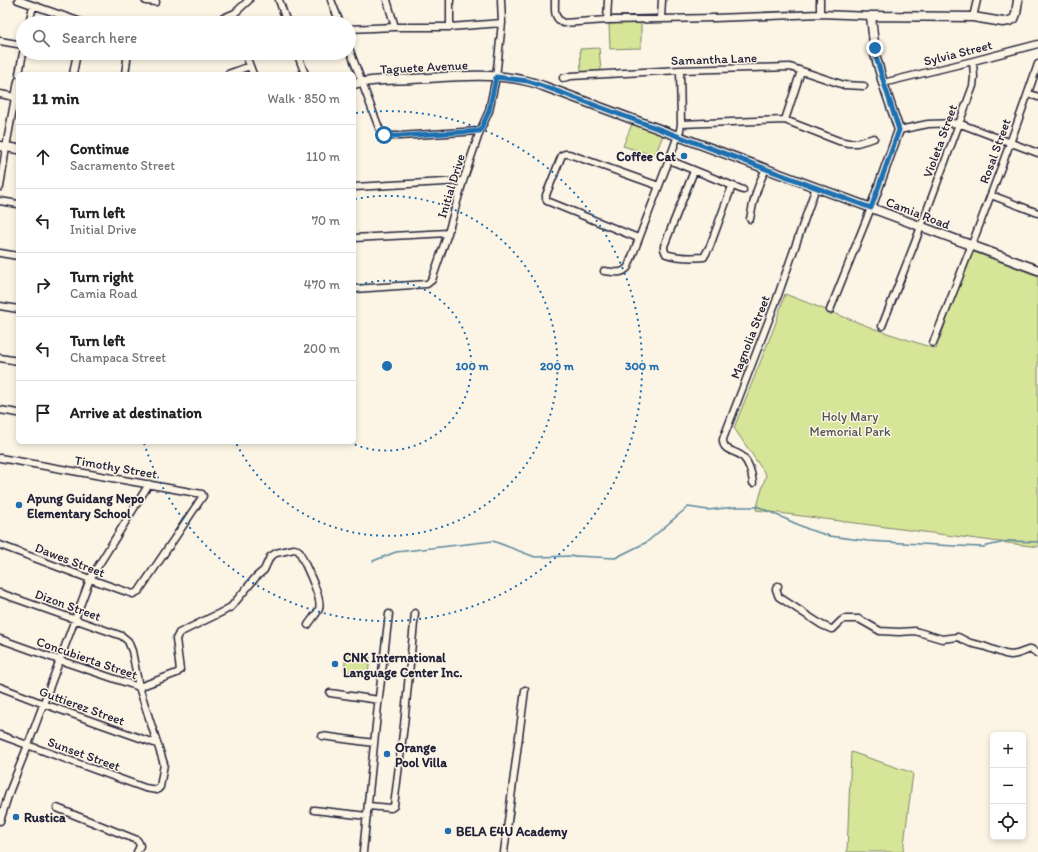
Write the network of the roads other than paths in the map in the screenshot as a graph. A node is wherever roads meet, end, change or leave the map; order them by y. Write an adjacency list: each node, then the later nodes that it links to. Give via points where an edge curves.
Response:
1 (18, 0): 16 (street)
2 (145, 0): 15 (street)
3 (249, 0): 20 (street)
4 (279, 0): 21 (street)
5 (331, 0): 22 (street)
6 (387, 0): 28 (street)
7 (450, 0): 29 (street)
8 (501, 0): 27 (street, Initial Drive)
9 (555, 0): 26 (street, via 555,14 563,23)
10 (608, 0): 26 (street)
11 (662, 0): 25 (street)
12 (820, 0): 17 (street)
13 (977, 0): 24 (street)
14 (1018, 0): 24 (street, via 1014,19 1009,21)
15 (156, 2)
16 (33, 6): 18 (street); 19 (street)
17 (820, 14): 23 (street); 25 (street)
18 (31, 16)
19 (62, 16)
20 (230, 16)
21 (285, 16)
22 (337, 16)
23 (871, 16): 24 (street); 55 (street, via 875,54)
24 (973, 16)
25 (661, 18): 26 (street)
26 (607, 20)
27 (502, 23): 29 (street); 52 (street, Initial Drive)
28 (396, 27): 29 (street); 30 (street)
29 (450, 27)
30 (356, 29)
31 (0, 41): 32 (street)
32 (16, 44)
33 (1038, 44): 40 (street, Sylvia Street)
34 (22, 60): 45 (street)
35 (76, 60): 46 (street)
36 (127, 60): 47 (street)
37 (247, 60): 42 (street)
38 (299, 60): 50 (street)
39 (352, 60): 51 (street)
40 (972, 61): 55 (street, Sylvia Street); 63 (street, Violeta Street, via 973,86)
41 (1038, 64): 59 (street, Rosal Street)
42 (250, 66): 48 (street); 49 (street)
43 (680, 70): 44 (street, Samantha Lane, via 790,67); 53 (street, Samantha Lane); 64 (street)
44 (801, 71): 56 (street, Samantha Lane, via 844,85); 62 (street)
45 (19, 72)
46 (73, 72)
47 (125, 72)
48 (234, 72)
49 (252, 72)
50 (303, 72)
51 (355, 72)
52 (496, 77): 54 (street, Taguete Avenue, via 469,76); 66 (street, Initial Drive, via 489,111); 67 (street, Camia Road, via 528,81)
53 (563, 78)
54 (358, 83): 66 (street, via 384,135)
55 (884, 83): 65 (street)
56 (864, 86)
57 (16, 92): 60 (street)
58 (0, 94): 60 (street)
59 (1028, 94): 61 (street); 69 (street, Rosal Street)
60 (15, 97): 70 (street)
61 (1038, 97)
62 (785, 120): 64 (street); 68 (street, via 839,141 849,143)
63 (958, 123): 65 (street, via 928,124); 69 (street); 89 (street, Violeta Street)
64 (681, 124): 67 (street)
65 (899, 130): 86 (street)
66 (480, 131): 76 (street, Initial Drive)
67 (678, 136): 73 (street); 74 (street, Camia Road)
68 (874, 138)
69 (1010, 143): 72 (street); 83 (street, Rosal Street)
70 (3, 147): 71 (street); 79 (street)
71 (16, 149)
72 (1038, 153)
73 (669, 160): 75 (street); 77 (street)
74 (766, 169): 81 (street, Camia Road); 88 (street, via 756,192)
75 (694, 171): 78 (street); 78 (street, via 664,246 666,254 704,257)
76 (463, 181): 80 (street); 90 (street, Initial Drive)
77 (659, 186): 92 (street); 92 (street, via 566,153 562,155 546,195 547,201)
78 (732, 186): 82 (street)
79 (0, 187)
80 (356, 187)
81 (816, 187): 86 (street, Camia Road); 110 (street, Magnolia Street, via 723,439 724,447 743,457 752,474)
82 (744, 190)
83 (991, 195): 87 (street); 93 (street, Rosal Street)
84 (0, 201): 85 (street)
85 (16, 204)
86 (871, 208): 89 (street, Camia Road); 101 (street)
87 (1038, 213)
88 (750, 219)
89 (920, 227): 93 (street, Camia Road); 102 (street, Violeta Street)
90 (448, 233): 91 (street); 98 (street, Initial Drive, via 432,280 427,284)
91 (356, 238)
92 (638, 238): 97 (street, via 626,270)
93 (972, 246): 96 (street, Camia Road); 103 (street, Rosal Street)
94 (0, 253): 95 (street)
95 (16, 256)
96 (1038, 270)
97 (604, 271)
98 (356, 290)
99 (0, 306): 100 (street)
100 (16, 309)
101 (830, 310)
102 (882, 326)
103 (932, 343)
104 (0, 358): 105 (street)
105 (16, 362)
106 (0, 410): 107 (street)
107 (16, 413)
108 (0, 458): 109 (street, Timothy Street)
109 (149, 484): 112 (street); 115 (street, Timothy Street, via 203,496 139,591)
110 (753, 484)
111 (0, 545): 112 (street, Dawes Street)
112 (90, 579): 115 (street, Dawes Street); 118 (street)
113 (778, 586): 121 (street, via 776,589 779,597 831,629 841,621 859,618 880,630 915,631 942,639 958,637 1005,654 1018,654 1031,649)
114 (0, 593): 118 (street, Dizon Street)
115 (133, 594)
116 (415, 613): 134 (street, via 394,806)
117 (389, 614): 127 (street)
118 (75, 620): 122 (street); 124 (street, Dizon Street, via 122,636 128,641)
119 (308, 625): 124 (street, Concubierta Street, via 319,609 320,602 312,580 298,550 276,553 270,557 264,570 231,607 179,633 176,638 180,670 177,673)
120 (0, 639): 122 (street, Concubierta Street)
121 (1038, 654)
122 (59, 660): 124 (street, Concubierta Street); 128 (street)
123 (0, 687): 128 (street, Guttierez Street)
124 (139, 687): 131 (street)
125 (525, 690): 141 (street)
126 (330, 693): 127 (street)
127 (379, 700): 132 (street)
128 (44, 704): 131 (street, Guttierez Street); 133 (street)
129 (0, 735): 133 (street, Sunset Street)
130 (322, 736): 132 (street)
131 (157, 744): 133 (street, Sunset Street, via 164,764 160,788 157,790 145,788)
132 (374, 744): 134 (street)
133 (28, 745): 138 (street)
134 (368, 806): 137 (street)
135 (57, 808): 139 (street, via 137,840 140,846)
136 (314, 810): 137 (street)
137 (367, 816): 140 (street)
138 (0, 821)
139 (138, 852)
140 (363, 852)
141 (504, 852)

